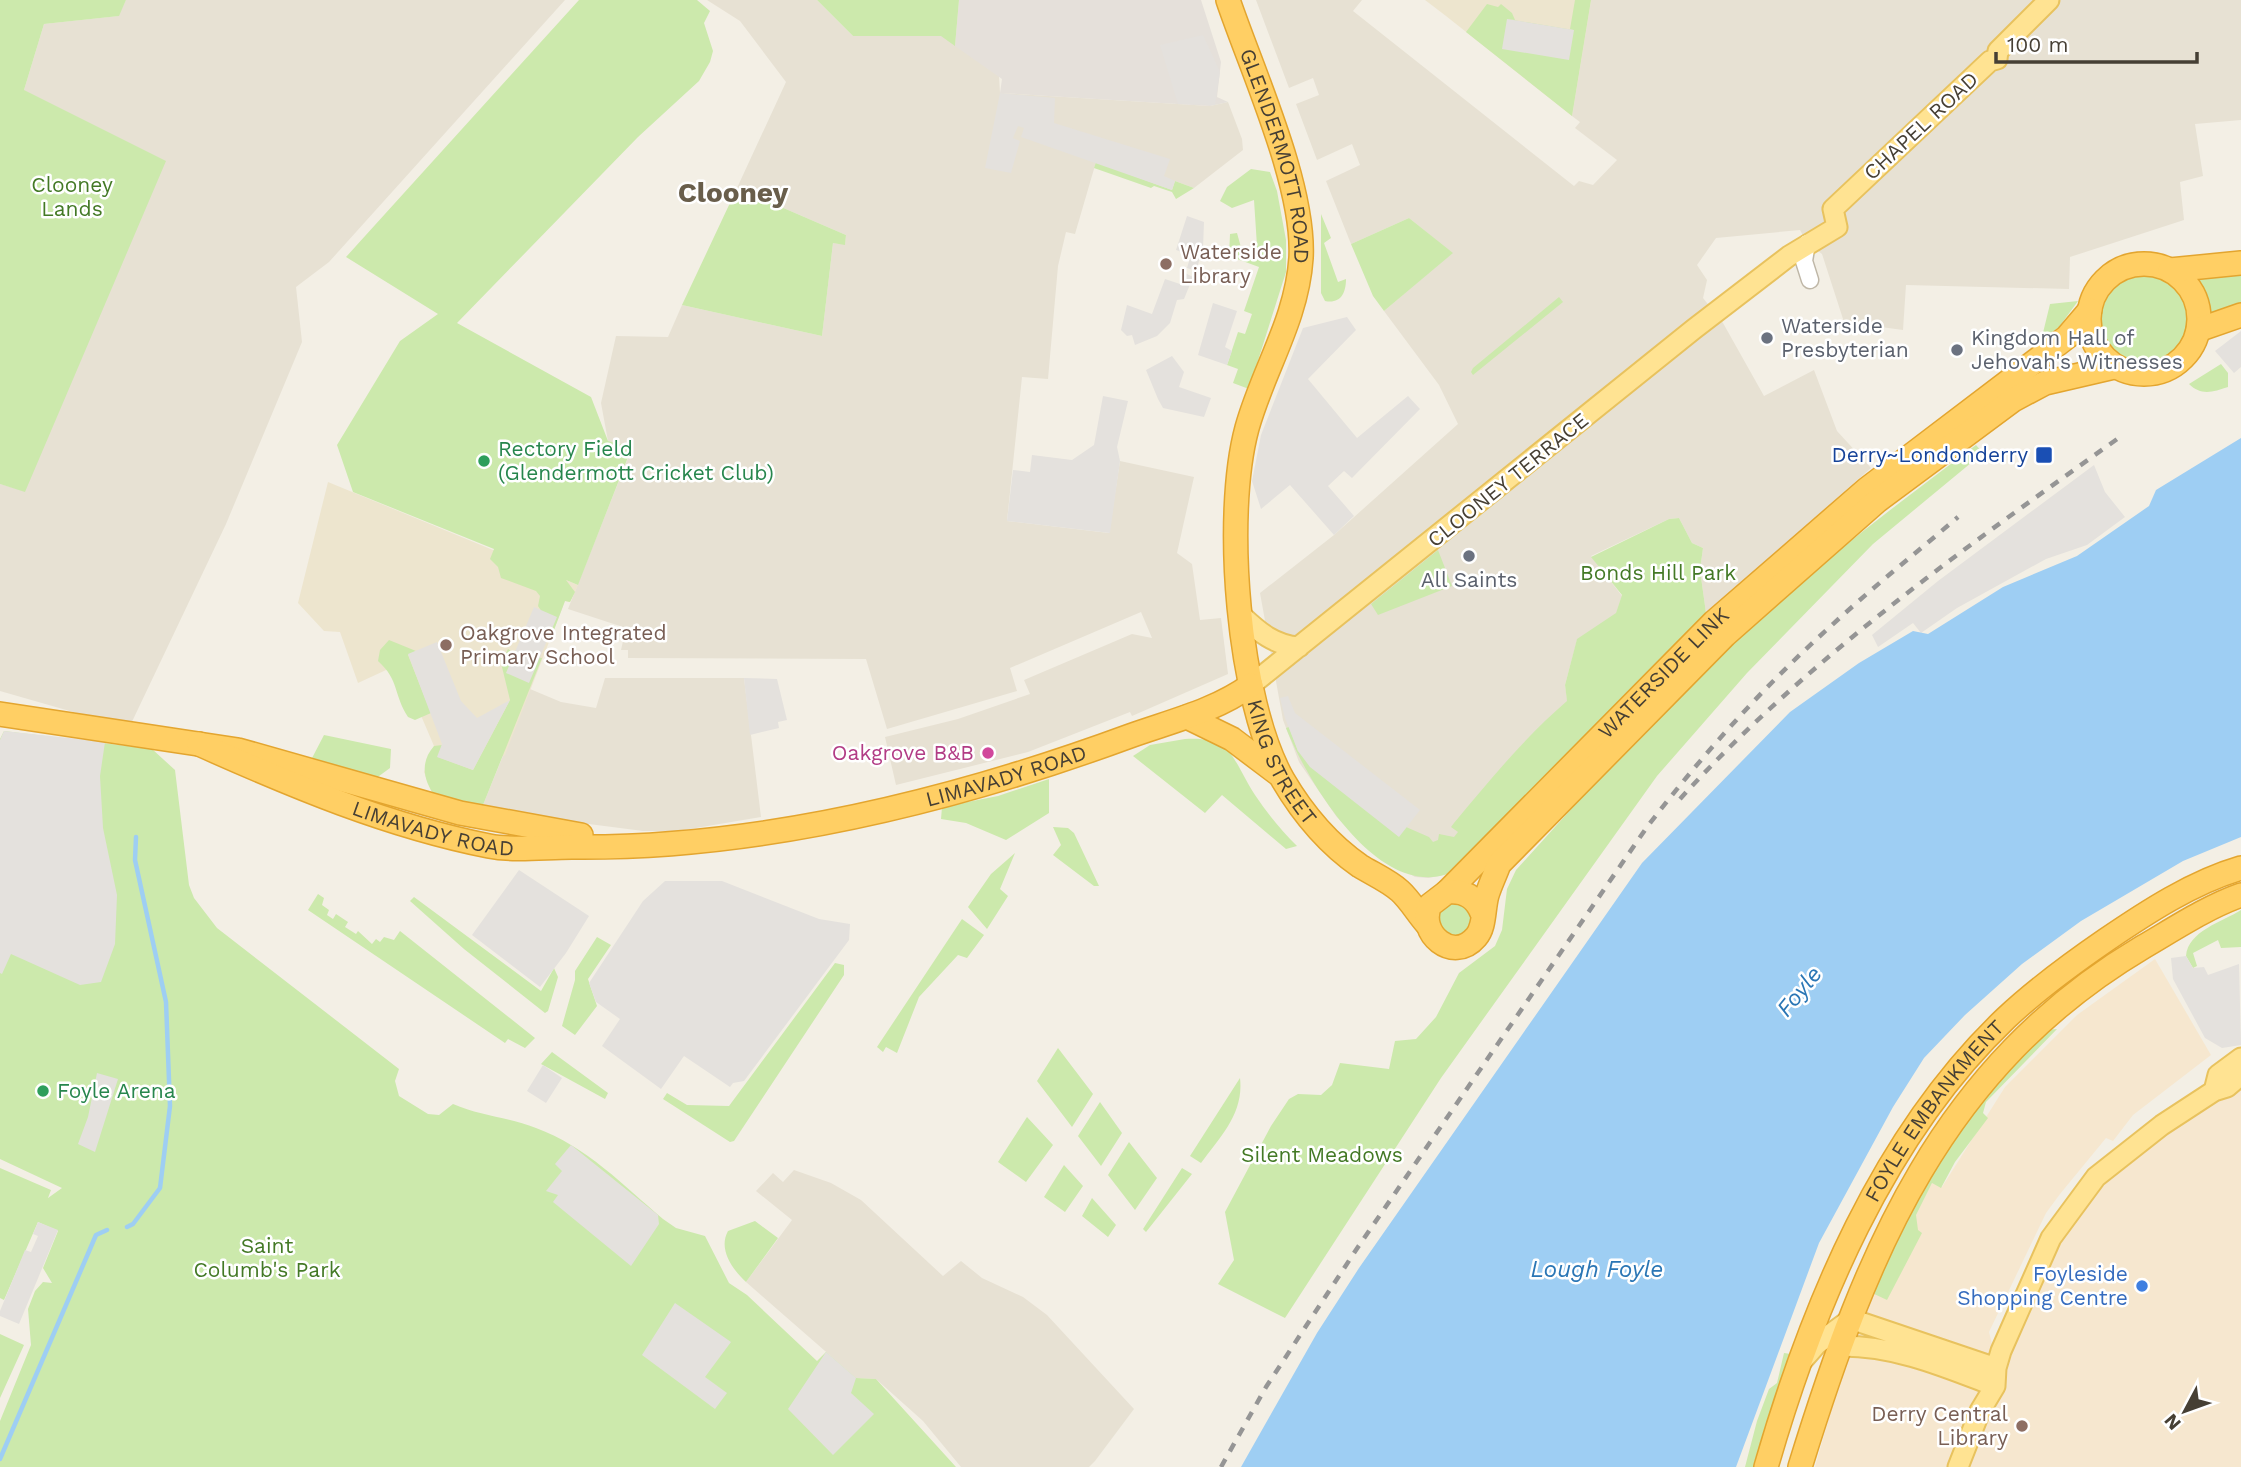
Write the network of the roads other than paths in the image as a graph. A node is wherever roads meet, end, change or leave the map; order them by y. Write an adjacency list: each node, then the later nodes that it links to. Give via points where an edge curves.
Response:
1 (1228, 0): 11 (highway, GLENDERMOTT ROAD, via 1284,157 1299,219 1301,257 1290,316 1247,428 1235,541)
2 (2049, 0): 3 (main road, CHAPEL ROAD, via 1998,51 1997,58)
3 (1807, 243): 6 (street, via 1804,261); 12 (main road, CLOONEY TERRACE)
4 (2241, 263): 5 (highway)
5 (2171, 270): 7 (highway, via 2152,264 2116,272 2100,287); 9 (highway, via 2193,293)
6 (1810, 280)
7 (2090, 310): 10 (highway, via 2093,343); 24 (highway, WATERSIDE LINK, via 2067,337 1867,489 1714,622)
8 (2241, 315): 9 (highway)
9 (2198, 330): 10 (highway, via 2185,356 2162,372 2146,374)
10 (2114, 367): 26 (highway, WATERSIDE LINK, via 2045,383 2013,400 1877,501 1725,635 1499,864)
11 (1242, 616): 12 (main road, via 1263,635 1284,646); 13 (highway, GLENDERMOTT ROAD)
12 (1299, 647): 13 (main road, CLOONEY TERRACE)
13 (1251, 685): 15 (highway, KING STREET, via 1220,705); 19 (highway, KING STREET, via 1259,726)
14 (0, 713): 17 (highway, LIMAVADY ROAD)
15 (1187, 717): 16 (highway, KING STREET); 19 (highway, via 1232,738)
16 (1163, 724): 20 (highway, LIMAVADY ROAD, via 986,784 834,819)
17 (200, 744): 18 (highway, LIMAVADY ROAD); 21 (highway, LIMAVADY ROAD, via 380,818 492,846)
18 (269, 757): 20 (highway, LIMAVADY ROAD, via 494,821); 21 (highway, via 294,773 395,809)
19 (1282, 778): 23 (highway, KING STREET, via 1302,811 1337,848)
20 (680, 843): 21 (highway, LIMAVADY ROAD)
21 (534, 847)
22 (2241, 868): 33 (highway, FOYLE EMBANKMENT, via 2201,883 2089,952 2006,1019 1973,1053 1909,1138 1864,1216)
23 (1400, 891): 24 (highway); 27 (highway, KING STREET)
24 (1444, 893): 26 (highway, via 1467,894); 27 (highway, WATERSIDE LINK, via 1430,905)
25 (2241, 895): 31 (highway, FOYLE EMBANKMENT, via 2095,977 1997,1065 1966,1099 1912,1182 1876,1252)
26 (1482, 913): 27 (highway, WATERSIDE LINK, via 1479,932 1461,946 1441,944)
27 (1427, 924)
28 (2241, 1058): 30 (main road, via 2218,1076)
29 (2241, 1075): 30 (main road, via 2228,1087)
30 (2214, 1091): 34 (main road, via 2103,1170 2078,1199 2051,1238)
31 (1851, 1319): 32 (highway, FOYLE EMBANKMENT); 33 (main road, via 1817,1343); 34 (main road)
32 (1842, 1346): 34 (main road, via 1872,1346); 36 (highway, FOYLE EMBANKMENT)
33 (1801, 1362): 35 (highway, FOYLE EMBANKMENT)
34 (1995, 1377): 37 (main road)
35 (1766, 1467)
36 (1800, 1467)
37 (1958, 1467)

